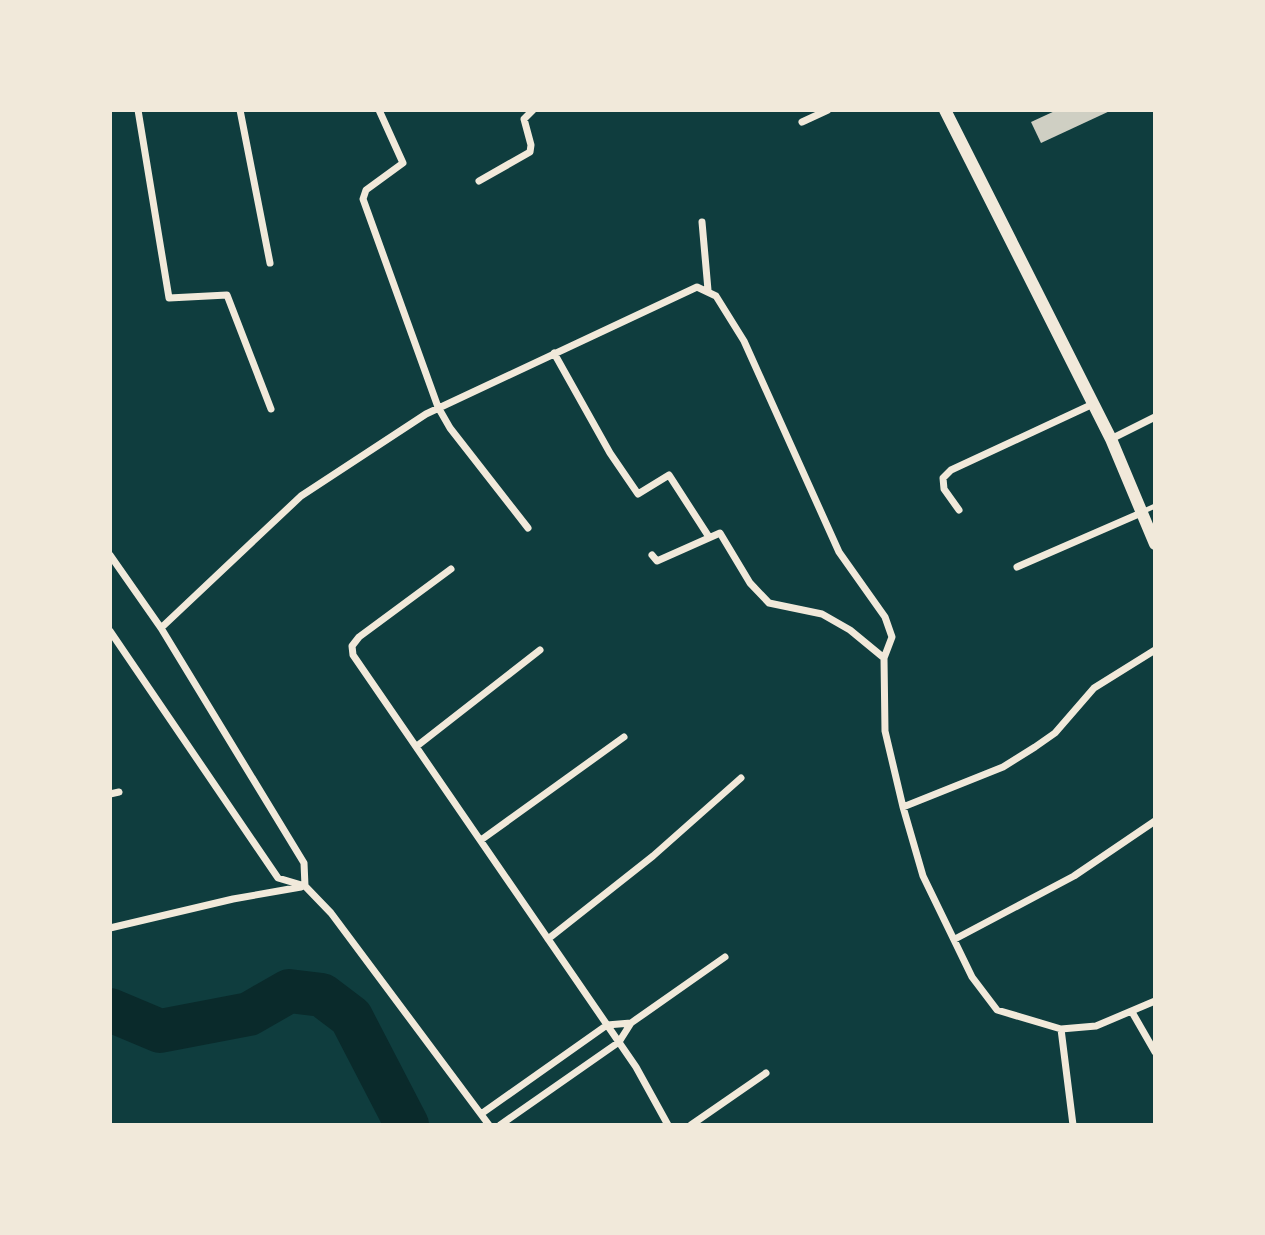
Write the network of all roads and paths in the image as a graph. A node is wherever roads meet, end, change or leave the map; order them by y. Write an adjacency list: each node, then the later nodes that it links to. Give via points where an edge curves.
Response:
1 (138, 110): 15 (street, via 169,298 227,295)
2 (240, 110): 10 (street)
3 (379, 110): 14 (street, via 403,163 366,190 363,199)
4 (533, 110): 8 (street, via 524,119 530,152)
5 (828, 110): 7 (street)
6 (945, 110): 13 (street)
7 (802, 122)
8 (479, 181)
9 (702, 222): 11 (street)
10 (270, 263)
11 (708, 290): 12 (street, via 697,287); 32 (street, via 744,341 839,552 884,617 892,637)
12 (554, 353): 14 (street); 22 (street, via 638,494 669,475)
13 (1093, 404): 17 (street); 19 (street, via 951,470 943,478 944,489)
14 (438, 407): 21 (street); 28 (street, via 301,496)
15 (271, 409)
16 (1155, 417): 17 (street)
17 (1111, 439): 20 (street)
18 (1155, 506): 20 (lane)
19 (960, 510)
20 (1141, 513): 23 (street); 26 (street)
21 (528, 528)
22 (709, 537): 25 (street, via 657,561); 32 (street, via 720,533 769,603 822,614 850,629)
23 (1155, 544)
24 (110, 555): 28 (street)
25 (652, 555)
26 (1017, 567)
27 (451, 569): 34 (street, via 352,646 353,655)
28 (161, 628): 41 (street, via 304,863)
29 (110, 631): 41 (street, via 278,878)
30 (540, 650): 34 (street)
31 (1155, 650): 38 (street, via 1094,688 1055,733 1003,767)
32 (884, 658): 38 (street, via 885,731)
33 (624, 737): 40 (street)
34 (416, 746): 40 (street)
35 (741, 778): 43 (street, via 653,856)
36 (119, 792): 37 (street)
37 (110, 794)
38 (902, 807): 44 (street, via 923,876)
39 (1155, 821): 44 (street, via 1074,876)
40 (481, 839): 43 (street)
41 (305, 886): 42 (street); 54 (street, via 331,913)
42 (110, 928)
43 (548, 939): 49 (street)
44 (956, 939): 50 (street, via 972,977 997,1010)
45 (725, 957): 48 (street)
46 (1155, 1001): 47 (street)
47 (1132, 1012): 50 (street, via 1096,1026); 52 (street)
48 (631, 1023): 49 (street); 51 (street)
49 (607, 1025): 51 (street); 54 (street)
50 (1061, 1029): 59 (street)
51 (619, 1042): 56 (street); 57 (street)
52 (1155, 1052)
53 (766, 1073): 58 (street)
54 (481, 1114): 55 (street)
55 (489, 1125)
56 (500, 1125)
57 (668, 1125)
58 (691, 1125)
59 (1073, 1125)

